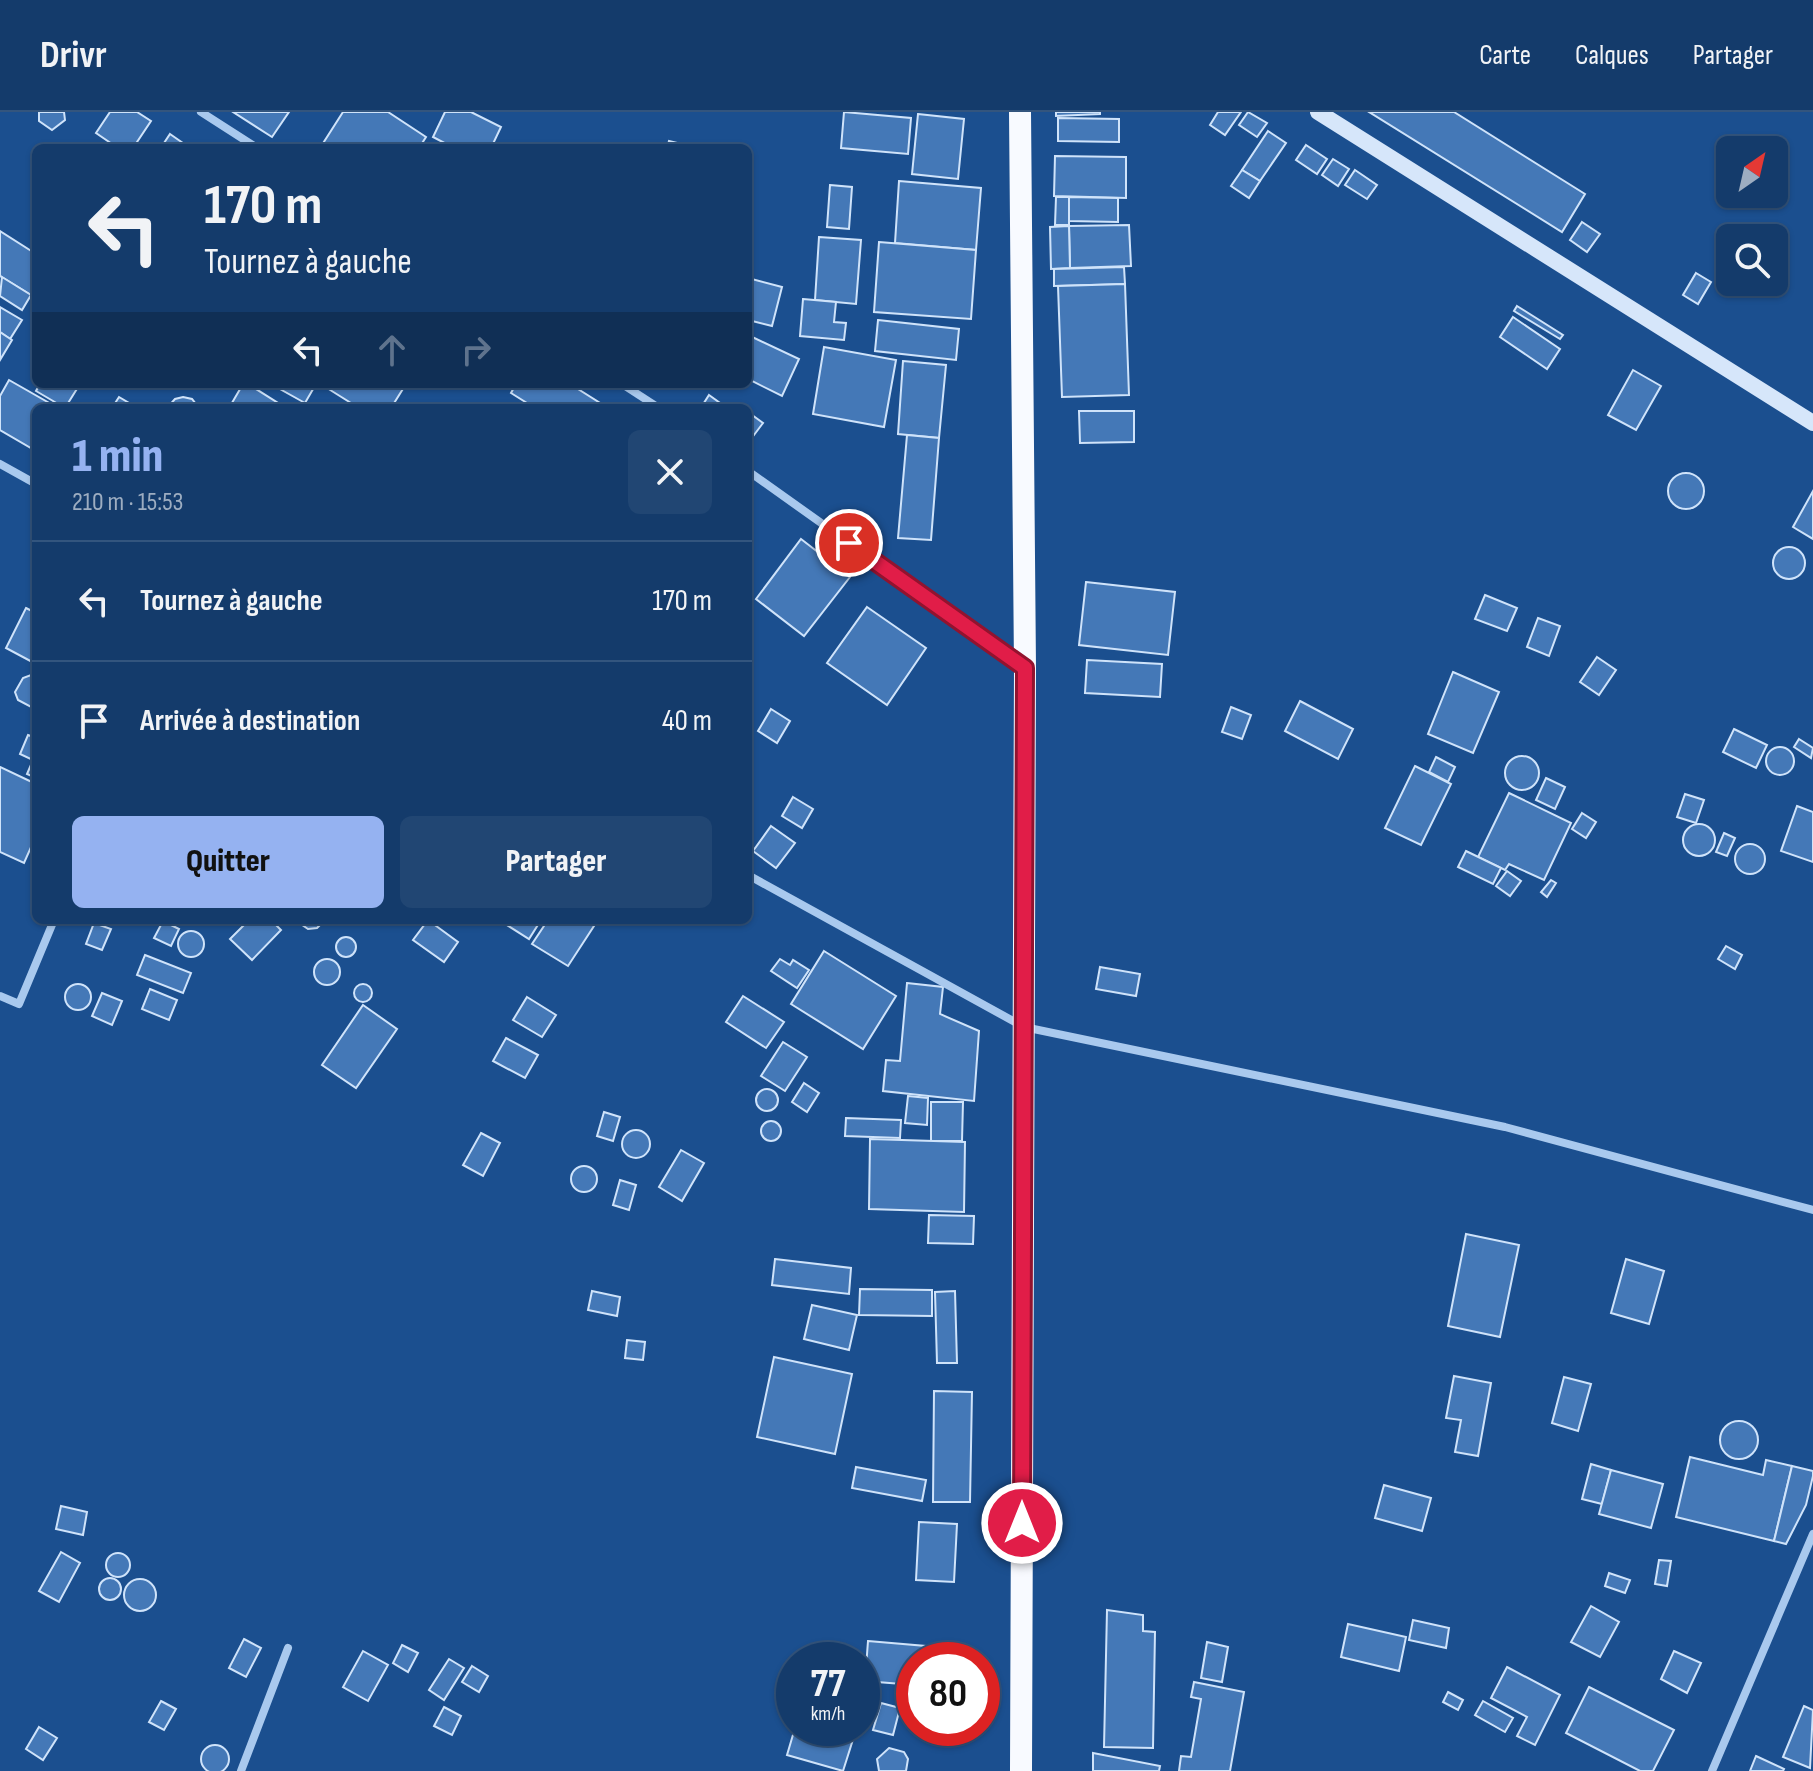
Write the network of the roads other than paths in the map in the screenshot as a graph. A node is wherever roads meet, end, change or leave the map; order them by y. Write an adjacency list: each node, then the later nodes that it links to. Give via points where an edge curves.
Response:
1 (201, 112): 4 (street)
2 (1020, 112): 11 (highway)
3 (1318, 112): 7 (main road)
4 (251, 144)
5 (628, 388): 6 (street)
6 (653, 404)
7 (1813, 423)
8 (0, 464): 10 (street)
9 (752, 474): 11 (street)
10 (32, 482)
11 (1025, 668): 15 (highway)
12 (752, 877): 15 (street)
13 (52, 924): 14 (street, via 19,1004)
14 (0, 996)
15 (1024, 1027): 16 (street, via 1505,1127); 20 (highway)
16 (1813, 1210)
17 (1813, 1534): 21 (street)
18 (288, 1648): 19 (street)
19 (241, 1771)
20 (1021, 1771)
21 (1712, 1771)

